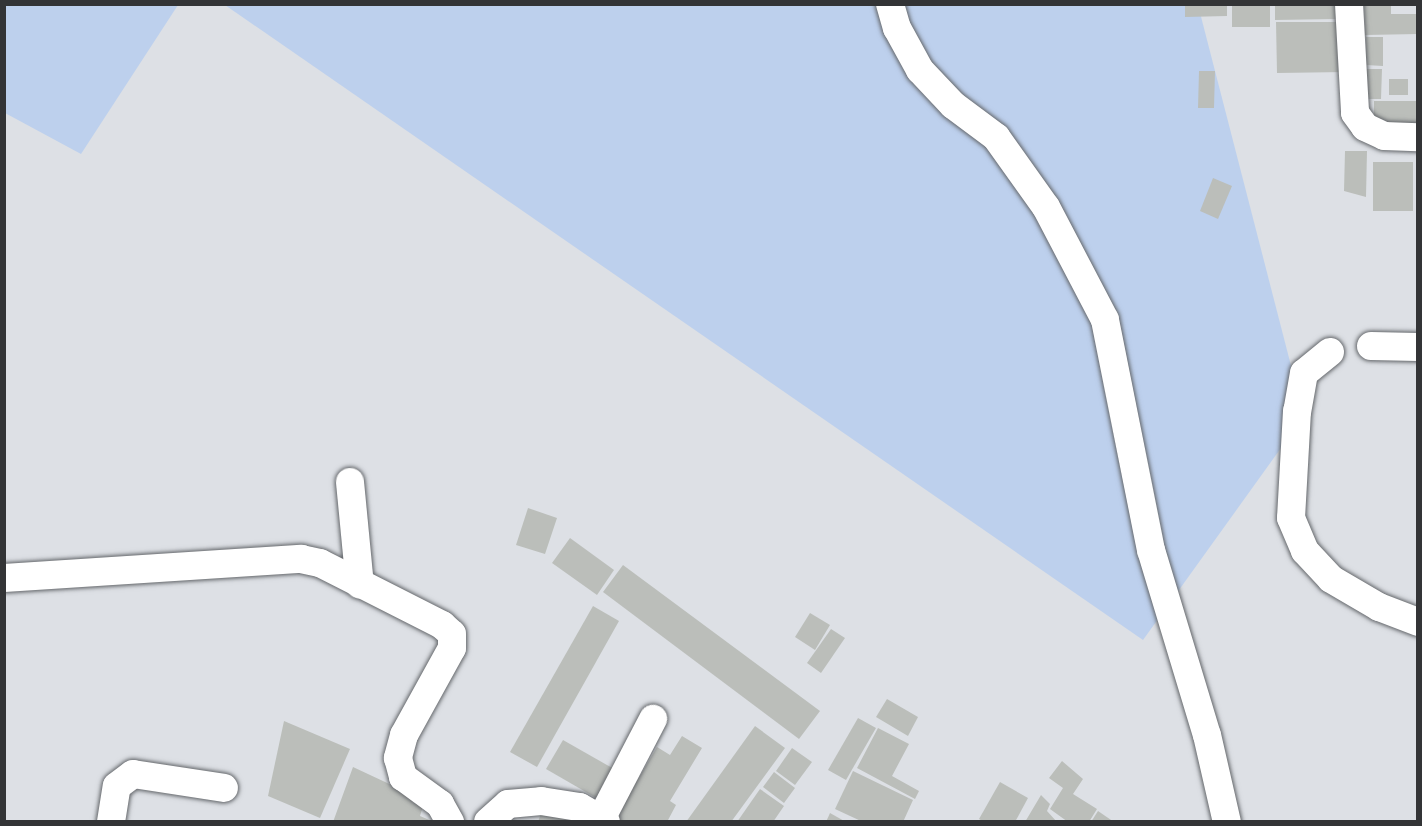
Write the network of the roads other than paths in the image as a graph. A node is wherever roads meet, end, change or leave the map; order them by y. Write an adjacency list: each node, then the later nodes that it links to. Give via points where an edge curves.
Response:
1 (890, 4): 17 (street, via 897,28 920,70 953,105 996,137 1046,207 1104,320 1150,550 1207,735)
2 (1349, 4): 3 (street, via 1355,113 1365,127 1384,136)
3 (1418, 137)
4 (1371, 346): 5 (street)
5 (1418, 347)
6 (1330, 352): 10 (street, via 1305,374 1297,411 1292,518 1305,551 1331,579 1379,608)
7 (350, 482): 9 (street)
8 (4, 578): 9 (street, via 301,559 320,563)
9 (360, 585): 15 (street, via 442,625 452,634 452,648 404,735 398,758 403,777 441,804)
10 (1418, 622)
11 (653, 719): 13 (street)
12 (224, 788): 14 (street, via 133,774 117,786)
13 (604, 820): 16 (street, via 580,807 541,801 508,804)
14 (111, 822)
15 (450, 822)
16 (488, 822)
17 (1227, 822)

